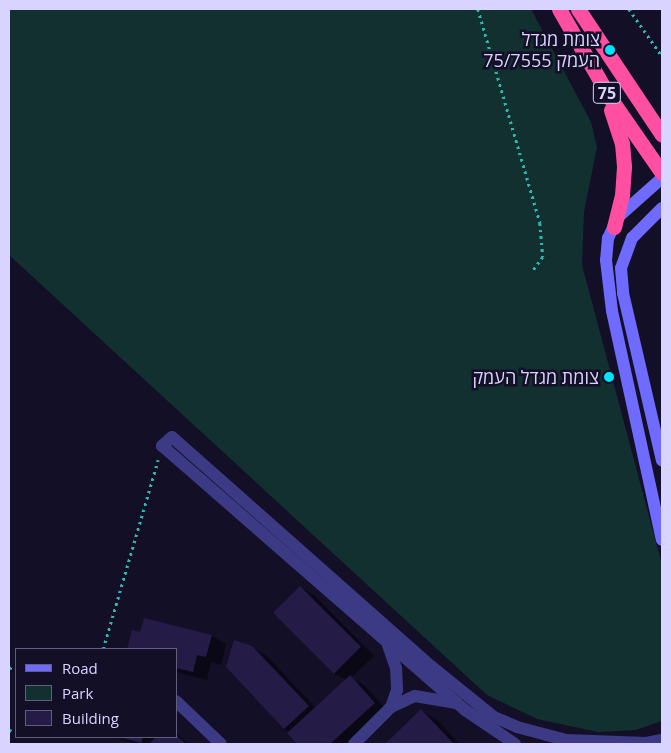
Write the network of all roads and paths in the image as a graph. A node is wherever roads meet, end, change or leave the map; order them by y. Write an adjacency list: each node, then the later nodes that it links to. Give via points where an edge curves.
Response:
1 (478, 9): 12 (path, via 540,222 542,257)
2 (559, 9): 6 (highway, 75)
3 (578, 9): 7 (highway, 75)
4 (629, 9): 5 (path)
5 (662, 56)
6 (596, 76): 8 (highway, 75); 11 (highway, via 622,143 622,195)
7 (662, 135)
8 (662, 173)
9 (662, 178): 11 (main road, via 618,217)
10 (662, 208): 14 (main road, via 632,238 621,268 623,293)
11 (614, 227): 15 (main road, via 608,238 606,260 612,311)
12 (533, 271)
13 (162, 446): 16 (street); 17 (path); 21 (street, via 172,437 494,717 525,730 566,740 646,743)
14 (662, 461)
15 (662, 540)
16 (386, 642): 19 (street); 20 (street, via 397,682)
17 (103, 648)
18 (178, 703): 22 (street)
19 (457, 703): 20 (street, via 415,696); 24 (street)
20 (391, 707): 23 (street)
21 (662, 740)
22 (221, 744)
23 (354, 744)
24 (515, 744)

